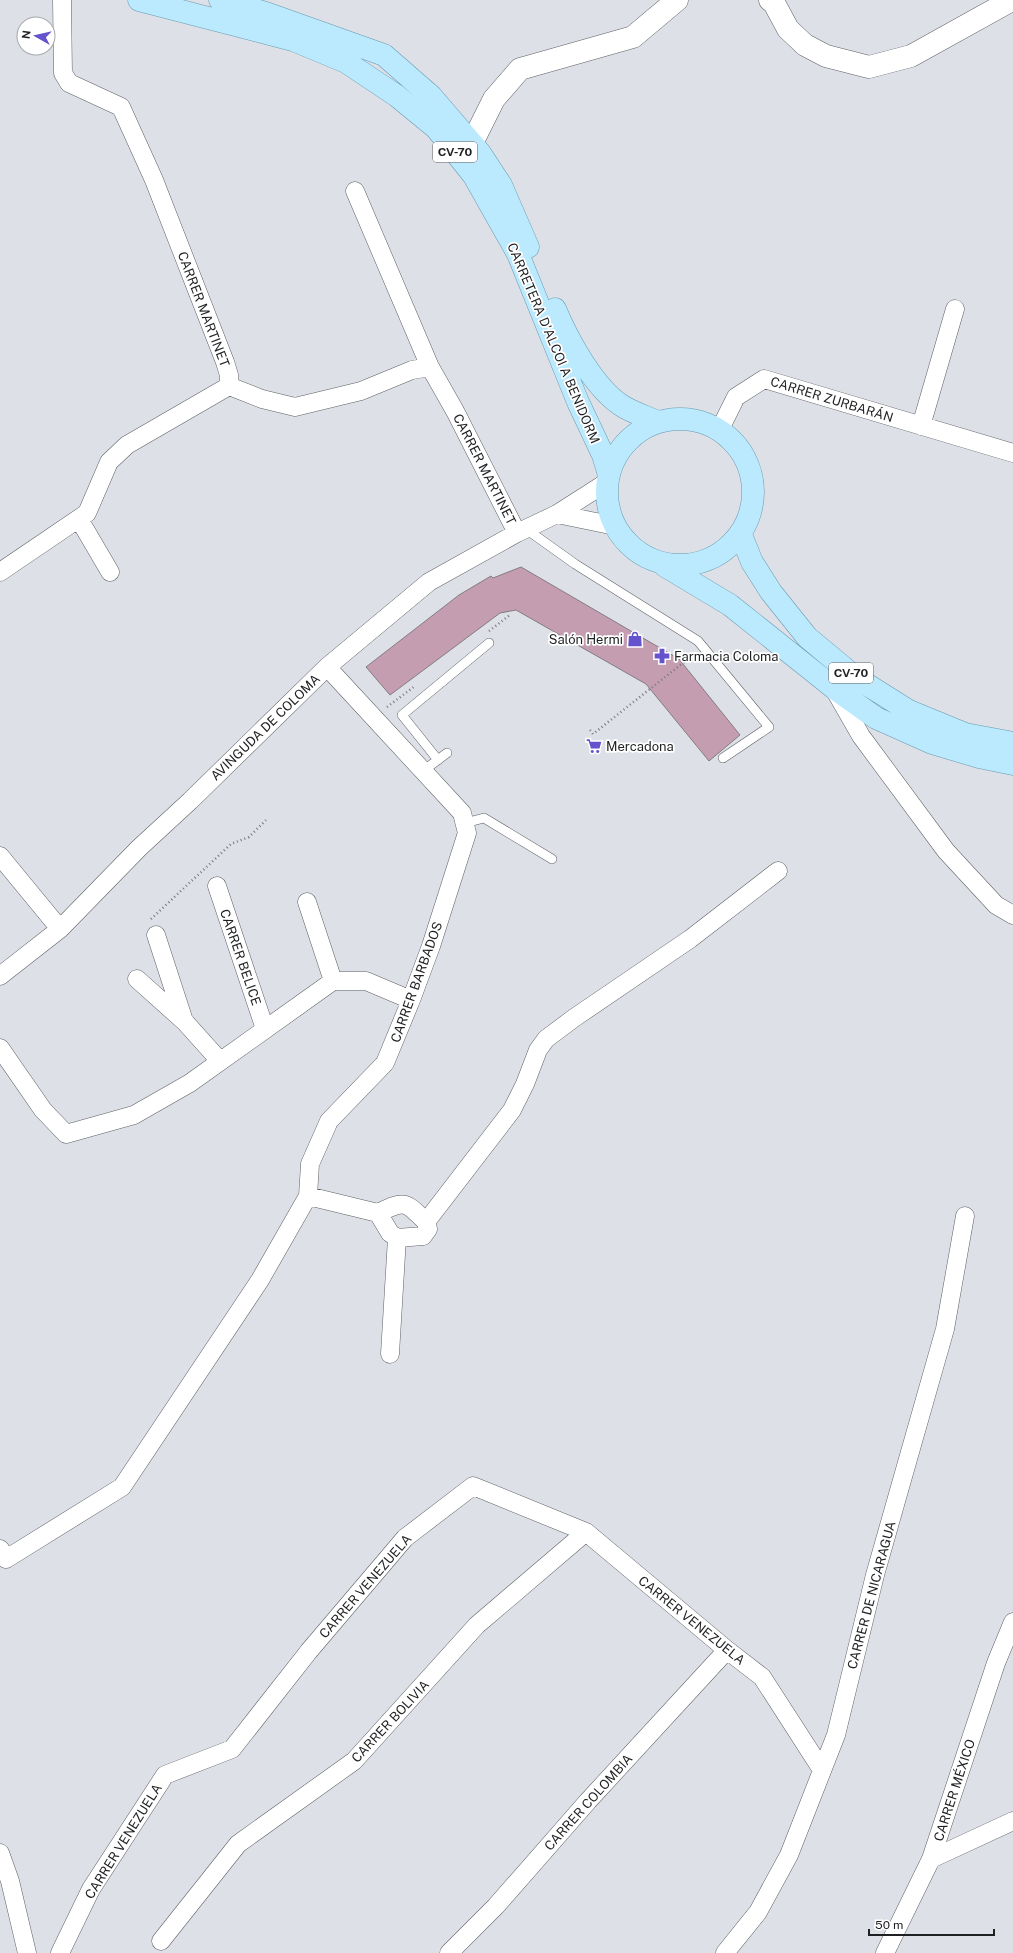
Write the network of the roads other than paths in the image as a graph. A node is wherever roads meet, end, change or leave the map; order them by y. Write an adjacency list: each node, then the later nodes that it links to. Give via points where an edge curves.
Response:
1 (62, 0): 11 (street, CARRER MARTINET, via 63,72 69,83 121,107 154,180 225,362)
2 (138, 0): 16 (main road, CARRETERA D'ALCOI A BENIDORM / CV-70, via 293,40 346,62 397,96 436,128 474,176 518,254 578,402 603,455)
3 (220, 0): 7 (main road, CARRETERA D'ALCOI A BENIDORM / CV-70, via 266,12 384,55 431,96)
4 (677, 0): 7 (street, via 633,37 520,69 494,99)
5 (770, 0): 6 (street, via 788,29 805,45 826,56 869,67 911,56)
6 (1012, 0)
7 (472, 143): 12 (main road, CARRETERA D'ALCOI A BENIDORM / CV-70, via 501,185 564,331 603,391 624,407)
8 (355, 191): 10 (street, CARRER MARTINET)
9 (955, 309): 13 (street)
10 (430, 367): 11 (street, via 412,370 361,391 295,407 262,399); 20 (street, CARRER MARTINET)
11 (229, 386): 18 (street, via 127,445 109,462 87,513)
12 (658, 422): 14 (main road, CV-70, via 679,418 700,421); 16 (main road, CV-70, via 636,433 619,452)
13 (921, 426): 14 (street, CARRER ZURBARÁN, via 764,379 736,397); 15 (street, CARRER ZURBARÁN)
14 (720, 429): 21 (main road, CV-70, via 738,445 750,466 754,489 751,513)
15 (1013, 454)
16 (608, 478): 17 (street, AVINGUDA DE COLOMA); 19 (main road, CV-70, via 609,511)
17 (557, 514): 19 (street); 20 (street, AVINGUDA DE COLOMA)
18 (79, 519): 23 (street); 24 (street)
19 (615, 526): 22 (main road, CV-70, via 632,548 643,556)
20 (521, 531): 26 (street, AVINGUDA DE COLOMA, via 429,582); 30 (lane, via 698,641 769,727)
21 (741, 535): 22 (main road, CV-70, via 726,551 706,562 685,566); 28 (main road, CV-70, via 752,562 771,592 807,637 856,677 909,711 965,734)
22 (663, 564): 27 (main road, CV-70, via 730,605)
23 (0, 572)
24 (110, 572)
25 (489, 643): 31 (lane, via 402,715)
26 (327, 667): 33 (street); 42 (street, AVINGUDA DE COLOMA, via 139,848)
27 (834, 688): 32 (main road, CV-70, via 876,718 932,743 979,758); 40 (street, via 861,736 946,851 996,905)
28 (1013, 743)
29 (447, 753): 31 (lane)
30 (723, 758)
31 (438, 760): 33 (lane)
32 (1013, 764)
33 (423, 771): 34 (street, via 462,814)
34 (465, 823): 36 (lane, via 484,818); 46 (street, CARRER BARBADOS, via 467,833 458,864)
35 (0, 856): 42 (street)
36 (552, 859)
37 (778, 871): 54 (street, via 690,939 546,1039 538,1050 512,1110)
38 (217, 886): 48 (street, CARRER BELICE)
39 (307, 902): 45 (street)
40 (1013, 915)
41 (153, 928): 47 (street)
42 (60, 929): 43 (street, AVINGUDA DE COLOMA)
43 (0, 976)
44 (137, 979): 47 (street)
45 (333, 981): 46 (street, via 366,981); 48 (street)
46 (411, 1000): 51 (street, CARRER BARBADOS, via 385,1063 329,1121 310,1164)
47 (185, 1022): 50 (street)
48 (265, 1029): 50 (street)
49 (0, 1048): 50 (street, via 44,1110 66,1134 134,1115 190,1083)
50 (220, 1061)
51 (308, 1196): 52 (street); 58 (street, via 260,1280 122,1487 6,1559)
52 (378, 1213): 54 (street, via 396,1204 406,1205); 55 (street, via 390,1233)
53 (965, 1216): 61 (street, CARRER DE NICARAGUA, via 945,1329 875,1575 836,1735)
54 (426, 1222): 55 (street, via 428,1229 423,1236)
55 (397, 1238): 56 (street)
56 (390, 1354)
57 (586, 1532): 60 (street, CARRER VENEZUELA); 65 (street, CARRER BOLIVIA, via 477,1625 354,1761 238,1844); 67 (street, CARRER VENEZUELA, via 473,1486 405,1538 309,1651 232,1749 165,1775 91,1889)
58 (0, 1549)
59 (1013, 1622): 64 (street, CARRER MÉXICO, via 996,1663)
60 (727, 1650): 61 (street, CARRER VENEZUELA, via 762,1677); 68 (street, CARRER COLOMBIA, via 588,1801 496,1906)
61 (822, 1770): 69 (street, CARRER DE NICARAGUA, via 789,1855 758,1912)
62 (1013, 1821): 64 (street)
63 (0, 1853): 66 (street, via 10,1882)
64 (931, 1859): 70 (street, CARRER MÉXICO)
65 (161, 1941)
66 (27, 1953)
67 (60, 1953)
68 (449, 1953)
69 (725, 1953)
70 (884, 1953)

